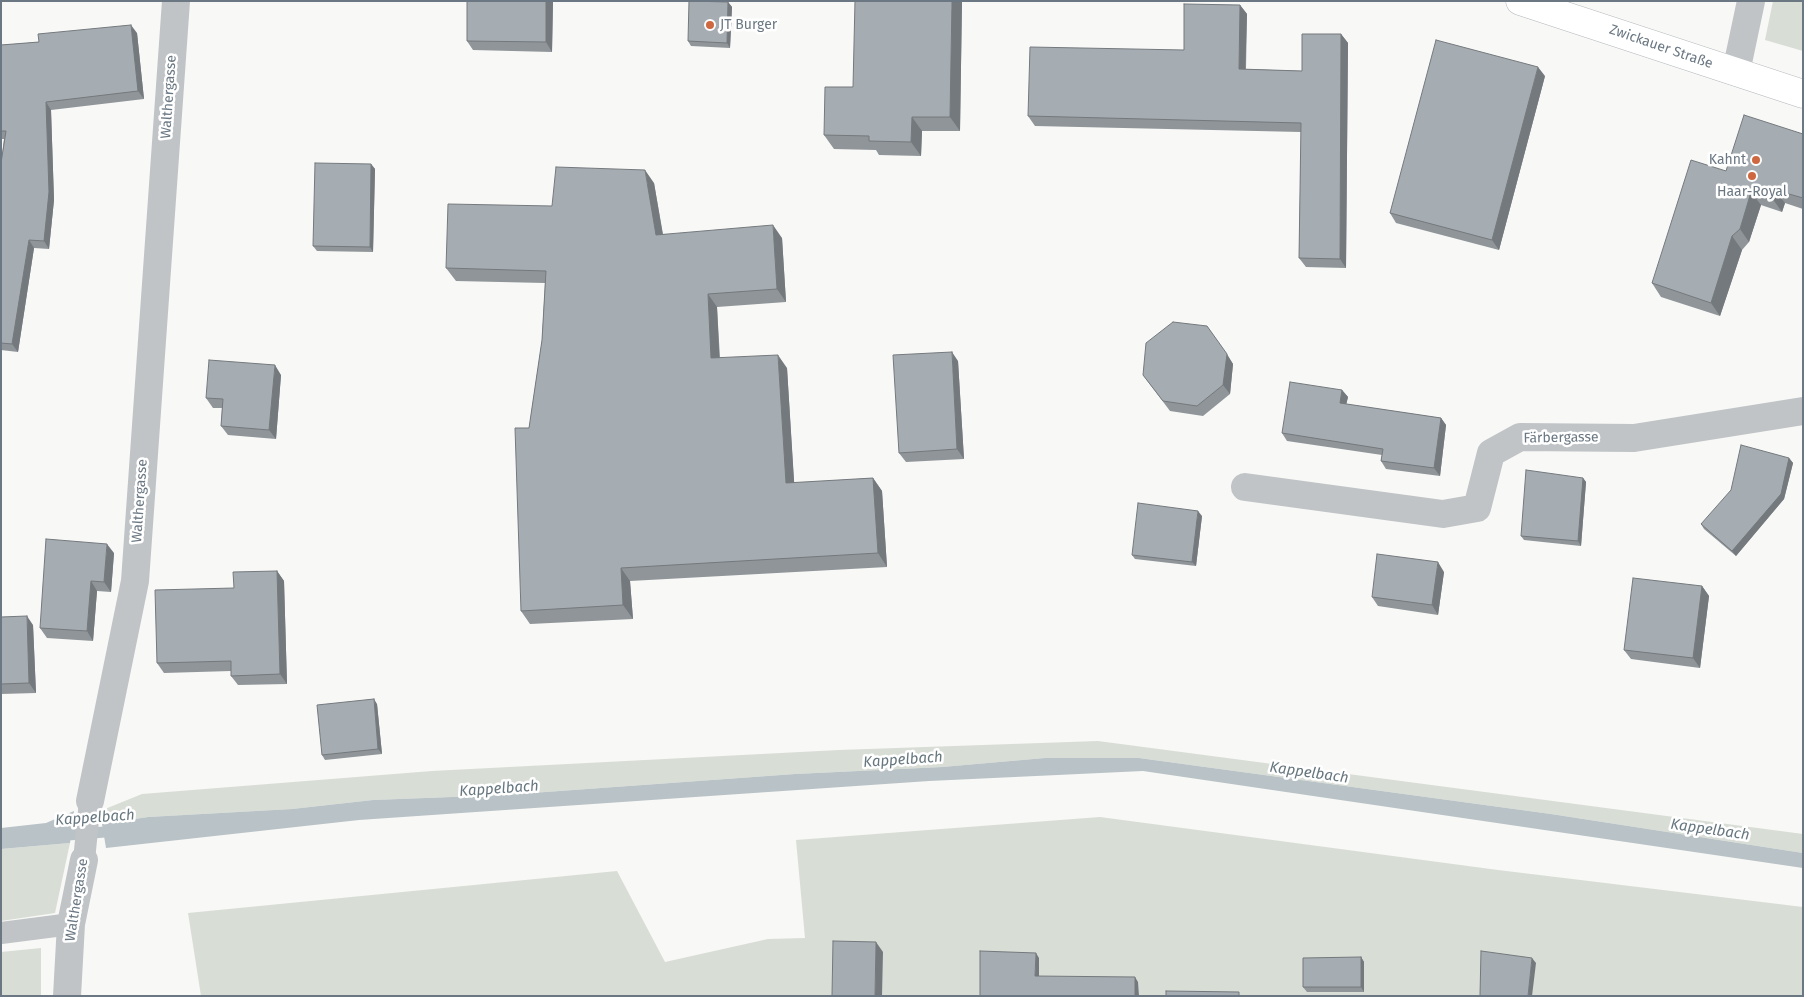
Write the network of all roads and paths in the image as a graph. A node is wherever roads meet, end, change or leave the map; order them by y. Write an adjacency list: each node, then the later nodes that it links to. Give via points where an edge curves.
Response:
1 (176, 1): 8 (street, Walthergasse, via 134,581)
2 (1520, 1): 4 (main road, Zwickauer Straße)
3 (1751, 1): 4 (street)
4 (1736, 72): 5 (main road, Zwickauer Straße)
5 (1803, 94)
6 (1803, 411): 7 (street, Färbergasse, via 1634,438 1520,437 1491,453 1476,508 1443,514)
7 (1245, 487)
8 (90, 801): 9 (lane, Walthergasse)
9 (84, 860): 10 (street, Walthergasse)
10 (71, 924): 11 (lane); 12 (street, Walthergasse)
11 (1, 932)
12 (66, 996)

